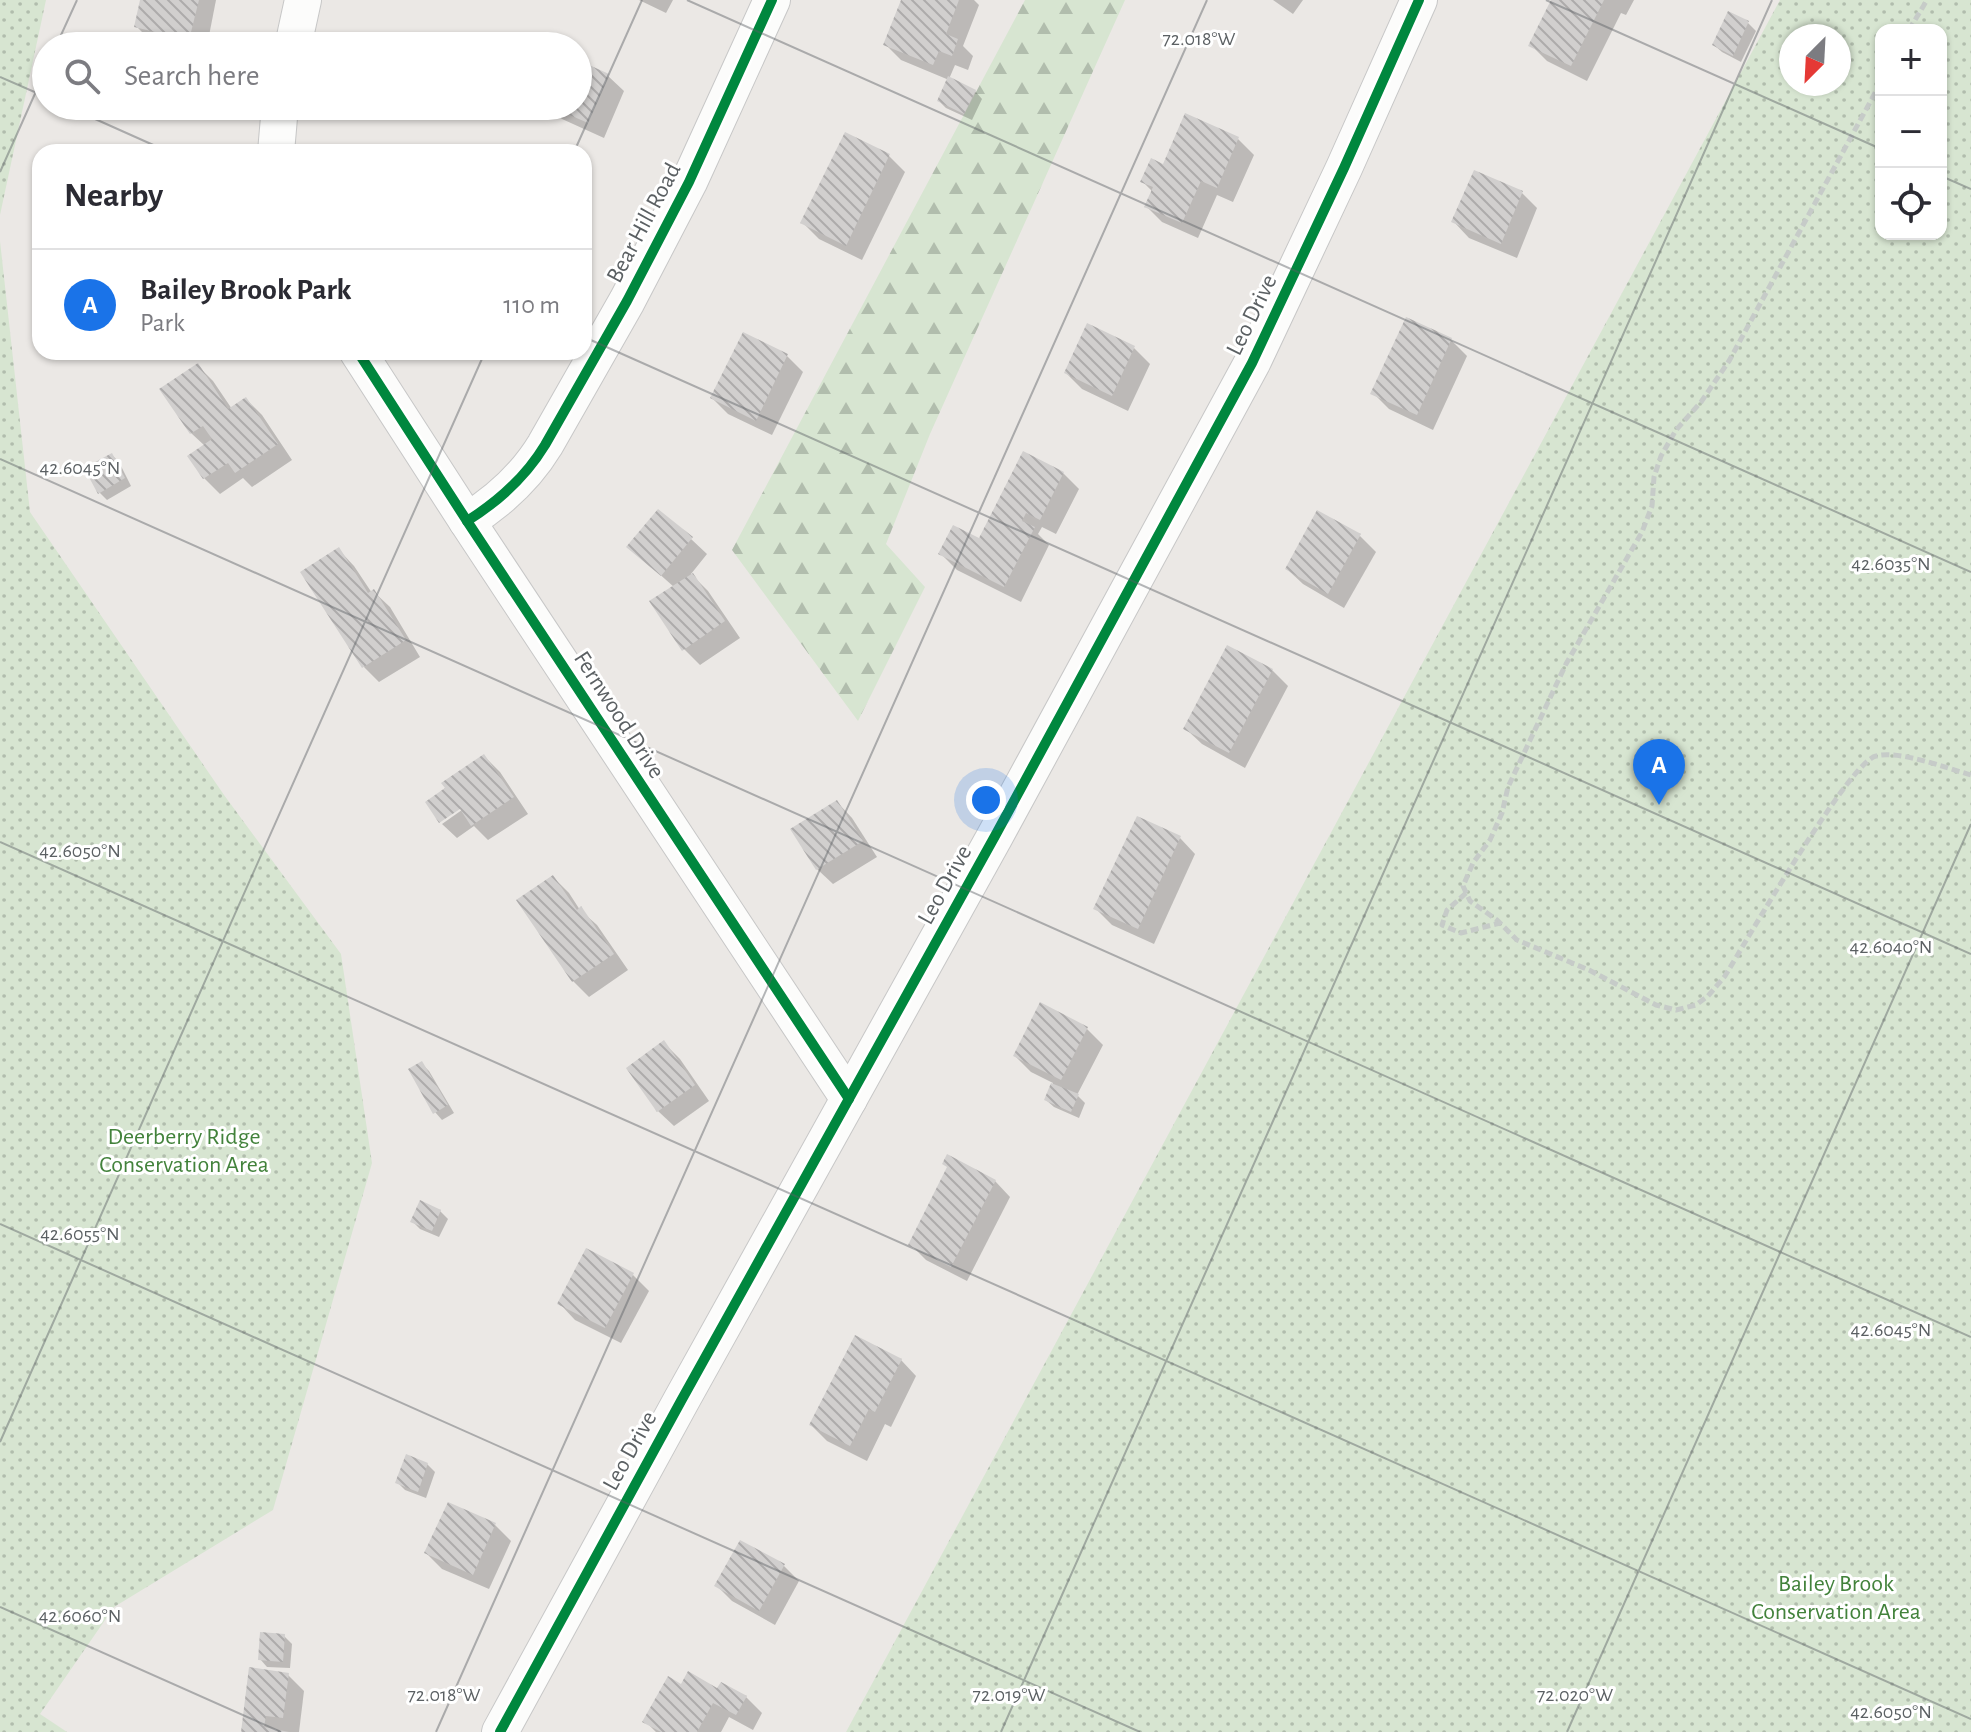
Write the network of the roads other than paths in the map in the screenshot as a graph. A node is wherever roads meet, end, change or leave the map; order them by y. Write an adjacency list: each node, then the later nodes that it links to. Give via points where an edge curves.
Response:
1 (303, 0): 4 (street)
2 (772, 0): 8 (street, Bear Hill Road, via 689,182 545,445 513,487)
3 (1419, 0): 9 (street, Leo Drive, via 1252,363)
4 (296, 32)
5 (279, 120): 6 (street)
6 (277, 144)
7 (363, 360): 8 (street, Fernwood Drive)
8 (467, 521): 9 (street, Fernwood Drive)
9 (849, 1099): 10 (street, Leo Drive)
10 (500, 1732)

